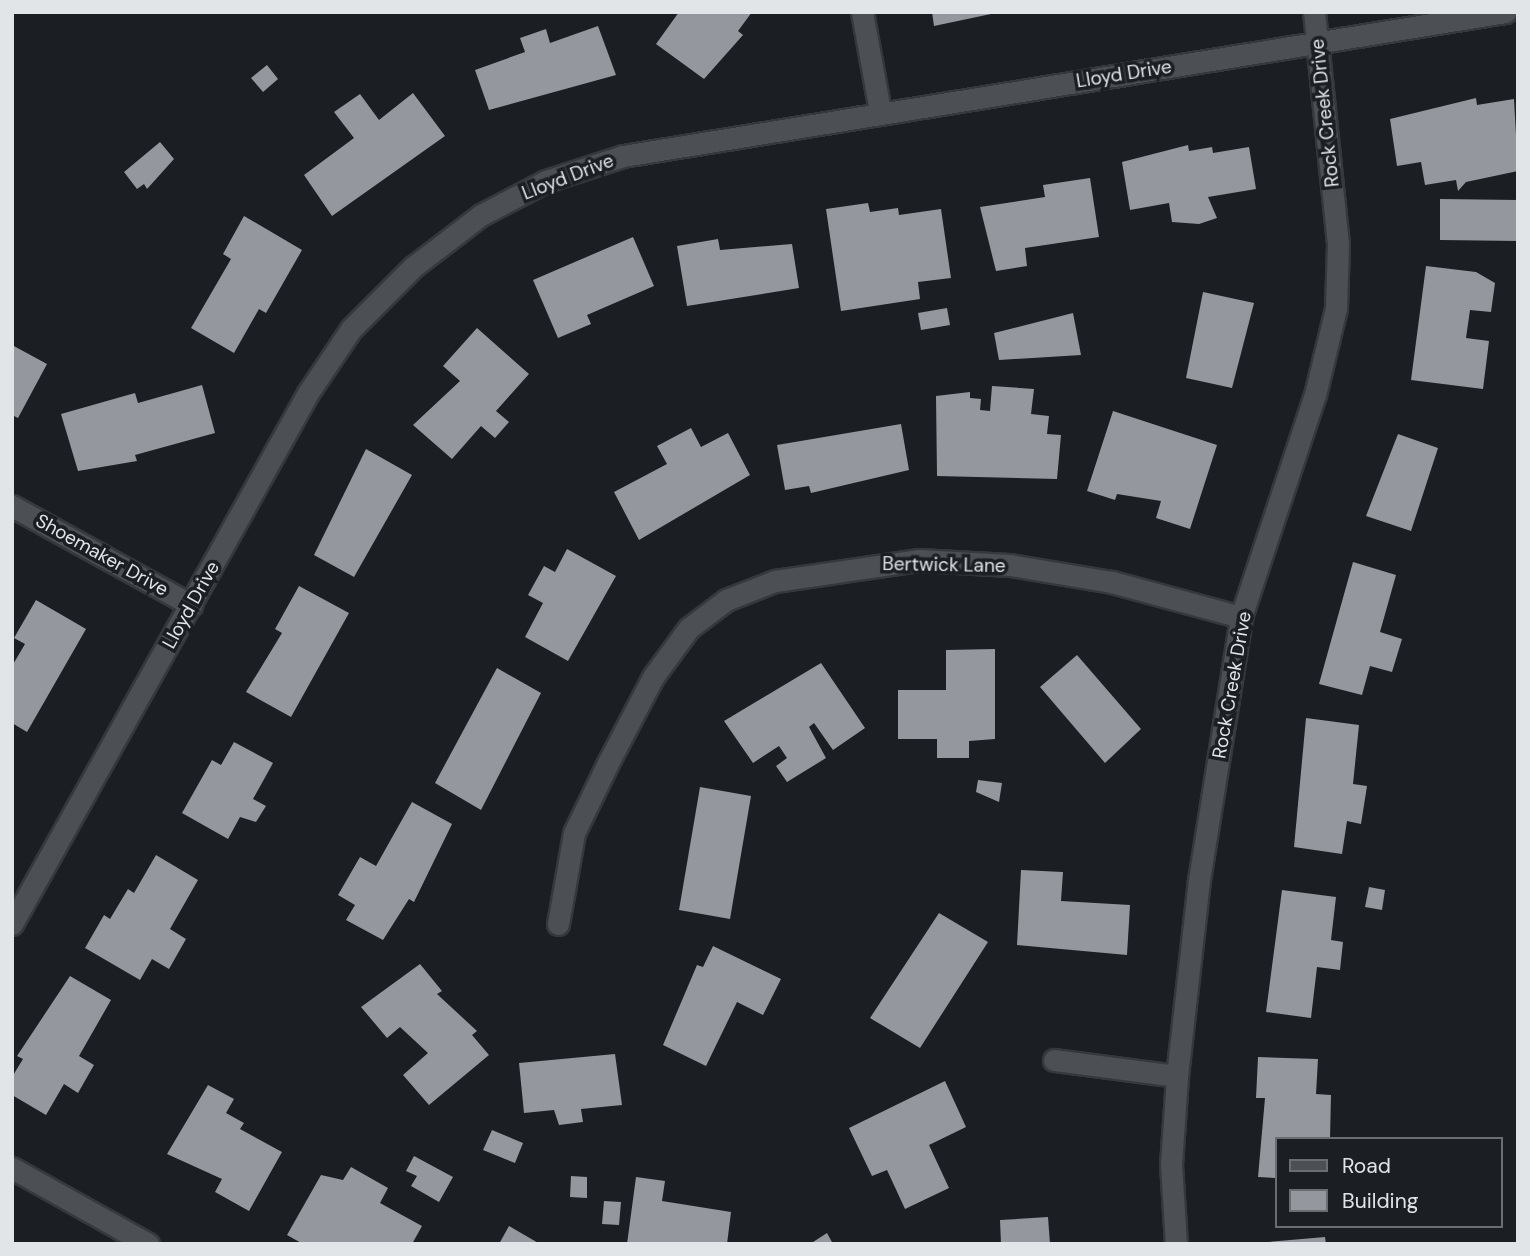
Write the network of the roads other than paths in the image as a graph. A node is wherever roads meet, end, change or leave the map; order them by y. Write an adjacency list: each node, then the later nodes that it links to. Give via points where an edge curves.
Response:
1 (862, 12): 5 (street)
2 (1314, 12): 4 (street, Rock Creek Drive)
3 (1504, 12): 4 (street, Lloyd Drive)
4 (1319, 44): 5 (street, Lloyd Drive); 8 (street, Rock Creek Drive, via 1338,244 1336,308 1315,395)
5 (880, 111): 7 (street, Lloyd Drive, via 623,156 546,181 481,215 413,267 351,329 308,393)
6 (12, 506): 7 (street, Shoemaker Drive)
7 (191, 605): 9 (street, Lloyd Drive)
8 (1241, 617): 10 (street, Bertwick Lane, via 1112,582 1010,565 919,560 775,581 726,600 690,628 653,677 608,762 574,833); 12 (street, Rock Creek Drive, via 1199,880)
9 (12, 924)
10 (558, 924)
11 (1054, 1060): 12 (street)
12 (1177, 1076): 15 (street, Rock Creek Drive, via 1171,1165)
13 (12, 1168): 14 (street)
14 (148, 1244)
15 (1176, 1244)

